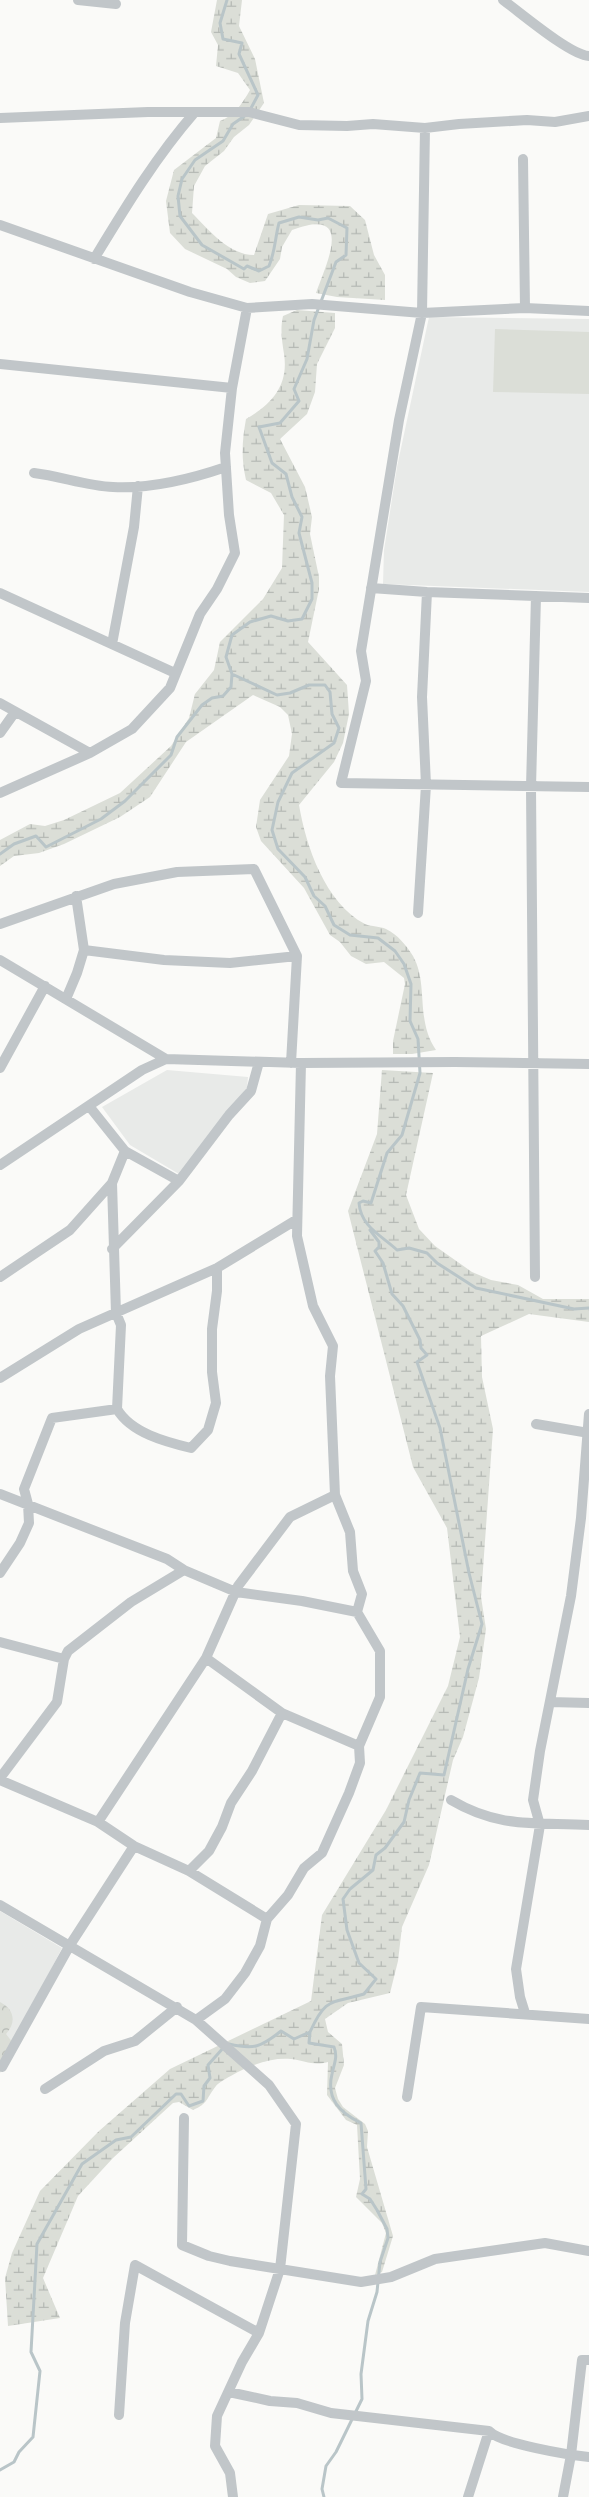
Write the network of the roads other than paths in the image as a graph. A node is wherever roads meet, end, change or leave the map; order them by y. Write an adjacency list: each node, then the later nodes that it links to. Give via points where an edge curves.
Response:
1 (78, 0): 3 (street)
2 (503, 0): 4 (street, via 561,42)
3 (116, 4)
4 (589, 56)
5 (195, 112): 7 (street); 8 (street, via 249,112 299,125 373,124); 11 (street, via 137,186)
6 (589, 116): 8 (street, via 555,122 527,120)
7 (0, 118)
8 (425, 128): 15 (street)
9 (523, 159): 13 (street)
10 (0, 226): 11 (street)
11 (94, 259): 12 (street)
12 (247, 308): 15 (street, via 312,304); 17 (street)
13 (525, 308): 14 (street); 15 (street)
14 (589, 311)
15 (422, 313): 21 (street, via 399,420)
16 (0, 364): 17 (street)
17 (232, 388): 18 (street)
18 (226, 467): 20 (street, via 196,477); 27 (street, via 234,553 218,589 200,614)
19 (34, 472): 20 (street, via 112,487)
20 (138, 486): 26 (street)
21 (371, 588): 22 (street); 32 (street, via 361,651 366,681 341,783)
22 (427, 592): 24 (street); 32 (street, via 422,697)
23 (0, 593): 26 (street)
24 (536, 596): 25 (street); 33 (street)
25 (589, 598)
26 (112, 644): 27 (street)
27 (174, 673): 31 (street, via 170,688 132,729)
28 (0, 703): 29 (street)
29 (15, 712): 30 (street); 31 (street)
30 (0, 733)
31 (90, 753): 35 (street)
32 (426, 785): 33 (street); 37 (street)
33 (531, 787): 34 (street); 46 (street)
34 (589, 788)
35 (0, 793)
36 (76, 896): 38 (street); 39 (street); 40 (street, via 114,884 177,872 254,869)
37 (418, 913)
38 (0, 924)
39 (84, 950): 40 (street, via 164,960 230,963); 43 (street)
40 (297, 956): 47 (street)
41 (0, 960): 42 (street)
42 (45, 986): 43 (street); 49 (street)
43 (66, 999): 44 (street)
44 (166, 1059): 45 (street); 50 (street, via 142,1070)
45 (259, 1062): 47 (street); 53 (street, via 251,1091)
46 (533, 1062): 47 (street); 48 (street); 59 (street)
47 (296, 1063): 55 (street)
48 (589, 1064)
49 (0, 1068)
50 (89, 1106): 51 (street); 52 (street)
51 (125, 1151): 53 (street); 54 (street)
52 (0, 1165)
53 (179, 1181): 56 (street)
54 (112, 1183): 56 (street); 58 (street, via 70,1230)
55 (296, 1220): 57 (street); 67 (street, via 313,1306 333,1346 330,1376)
56 (112, 1249): 60 (street)
57 (217, 1268): 60 (street); 62 (street, via 212,1329 216,1403 208,1430 192,1448 163,1441 122,1419)
58 (0, 1277)
59 (535, 1277)
60 (116, 1313): 61 (street, via 79,1329); 62 (street, via 120,1325)
61 (0, 1378)
62 (116, 1409): 68 (street, via 52,1418 24,1489)
63 (589, 1414): 65 (street)
64 (536, 1424): 65 (street)
65 (588, 1433): 76 (street, via 571,1596)
66 (0, 1494): 68 (street)
67 (335, 1495): 71 (street, via 290,1517); 72 (street, via 350,1532 353,1571 362,1594)
68 (28, 1504): 69 (street, via 167,1559); 70 (street, via 29,1523)
69 (184, 1570): 71 (street); 74 (street, via 131,1602 68,1651)
70 (0, 1573)
71 (236, 1592): 72 (street); 75 (street)
72 (357, 1612): 79 (street, via 380,1651 380,1697)
73 (0, 1642): 74 (street)
74 (64, 1658): 80 (street, via 57,1702)
75 (206, 1658): 78 (street); 82 (street)
76 (550, 1702): 77 (street); 83 (street, via 533,1800)
77 (589, 1703)
78 (282, 1713): 79 (street); 86 (street, via 231,1803 208,1852)
79 (359, 1746): 88 (street, via 360,1763 322,1853 304,1868 288,1895)
80 (0, 1779): 82 (street)
81 (451, 1800): 83 (street, via 466,1809 509,1823)
82 (98, 1822): 85 (street)
83 (540, 1825): 84 (street); 91 (street, via 516,1969)
84 (589, 1825)
85 (134, 1846): 86 (street); 89 (street)
86 (189, 1871): 88 (street)
87 (0, 1905): 89 (street)
88 (267, 1920): 93 (street, via 260,1946 245,1974 225,1999)
89 (70, 1945): 90 (street); 94 (street)
90 (177, 2007): 93 (street); 95 (street, via 135,2041 104,2051)
91 (525, 2013): 92 (street); 96 (street, via 421,2007)
92 (589, 2019)
93 (196, 2020): 99 (street, via 269,2085 296,2124)
94 (2, 2067)
95 (45, 2089)
96 (407, 2097)
97 (184, 2118): 99 (street, via 182,2245 209,2256)
98 (589, 2251): 99 (street, via 545,2243 435,2259 379,2280 361,2282)
99 (280, 2269): 100 (street)
100 (259, 2333): 102 (street); 103 (street, via 135,2265 125,2323)
101 (589, 2360): 105 (street, via 582,2360)
102 (229, 2392): 104 (street, via 297,2403 331,2413); 107 (street, via 217,2416 215,2446 230,2472)
103 (118, 2415)
104 (489, 2431): 105 (street, via 495,2437); 108 (street)
105 (571, 2455): 106 (street); 109 (street)
106 (589, 2457)
107 (233, 2497)
108 (468, 2497)
109 (563, 2497)

